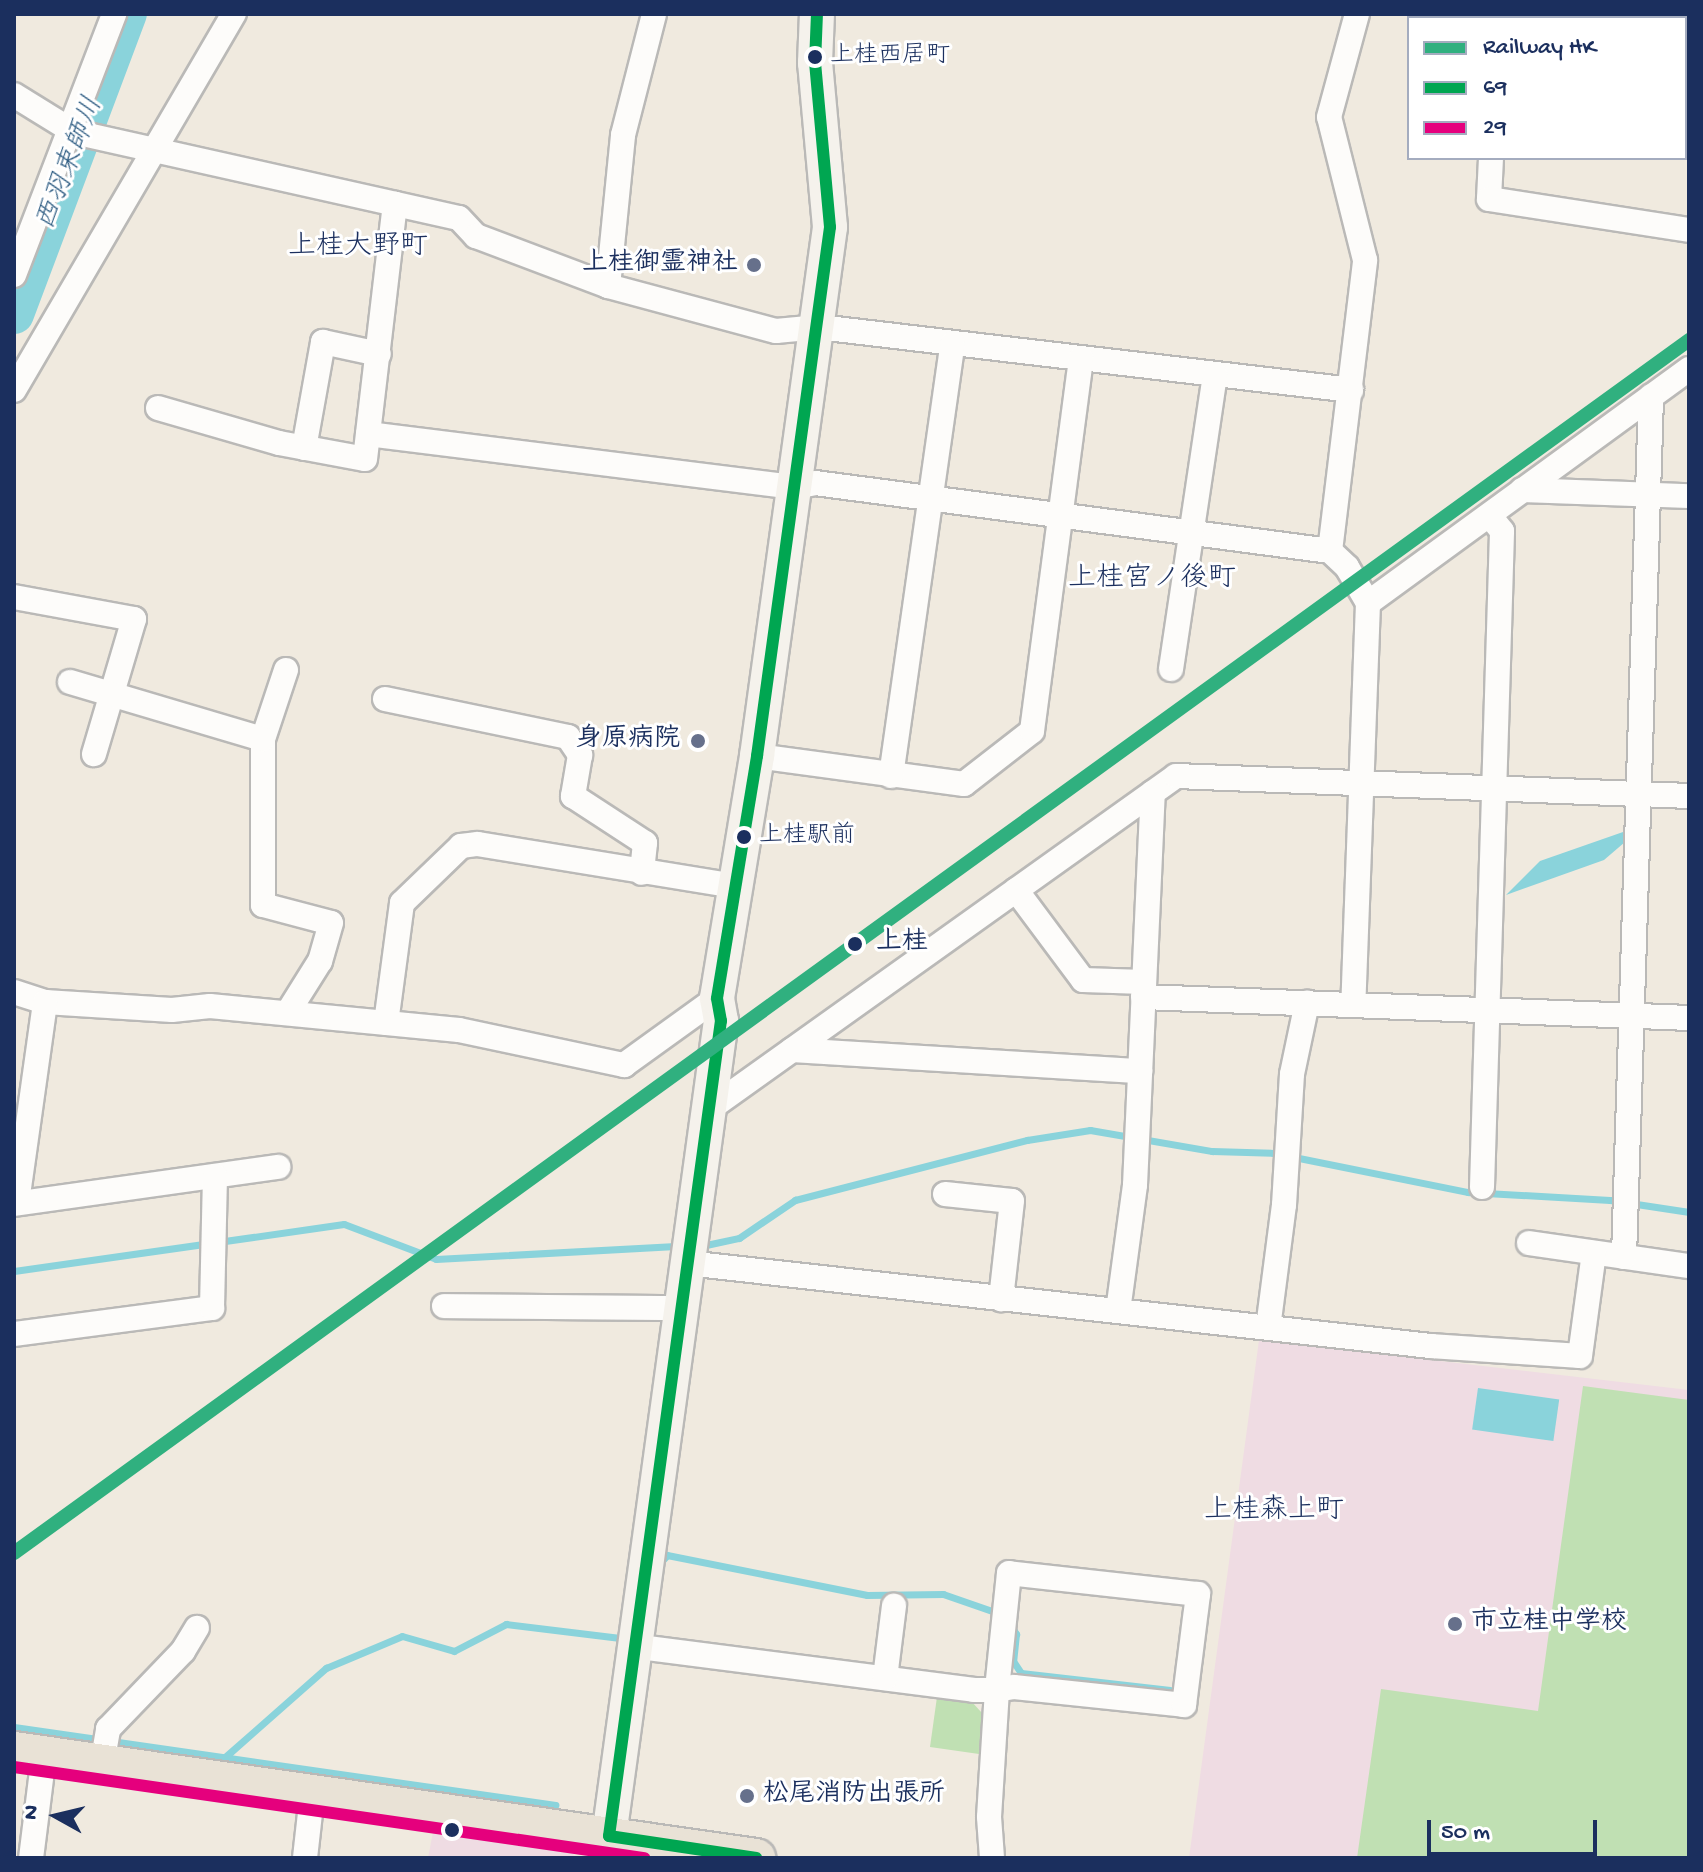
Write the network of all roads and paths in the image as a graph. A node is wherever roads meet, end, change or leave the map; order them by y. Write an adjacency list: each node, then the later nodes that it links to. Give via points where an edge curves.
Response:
1 (114, 14): 7 (street)
2 (234, 14): 8 (street)
3 (654, 14): 13 (street, via 623,135)
4 (817, 14): 14 (main road, via 815,63 830,227)
5 (1357, 14): 21 (street, via 1329,117 1365,260)
6 (14, 95): 7 (street)
7 (80, 133): 8 (street); 12 (street)
8 (151, 151): 10 (street); 20 (street)
9 (1491, 160): 11 (street, via 1489,199)
10 (395, 204): 13 (street, via 459,218 476,236); 16 (street)
11 (1689, 230)
12 (14, 275)
13 (608, 286): 14 (street, via 776,331)
14 (819, 327): 15 (street); 26 (main road)
15 (953, 343): 17 (street); 30 (street)
16 (379, 354): 24 (street); 25 (street, via 323,342)
17 (1081, 358): 19 (street); 31 (street)
18 (1689, 369): 22 (street)
19 (1215, 374): 21 (street); 33 (street)
20 (14, 390)
21 (1351, 390): 34 (street)
22 (1651, 396): 27 (street); 28 (street)
23 (158, 408): 25 (street)
24 (368, 434): 25 (street, via 365,459); 26 (street)
25 (304, 448)
26 (795, 487): 30 (street, via 815,483); 44 (main road)
27 (1522, 490): 28 (street); 32 (street)
28 (1649, 495): 29 (street); 49 (street)
29 (1689, 496)
30 (930, 498): 31 (street); 45 (street)
31 (1059, 516): 33 (street); 45 (street, via 1032,731 964,784)
32 (1490, 516): 36 (street); 47 (street, via 1502,531)
33 (1191, 533): 34 (street); 37 (street)
34 (1330, 551): 36 (street, via 1347,567)
35 (14, 597): 40 (street, via 134,619)
36 (1368, 603): 46 (street)
37 (1171, 669)
38 (286, 670): 42 (street)
39 (70, 682): 40 (street)
40 (113, 692): 42 (street); 43 (street)
41 (385, 699): 51 (street, via 568,737 580,755 573,796 645,843)
42 (263, 739): 61 (street, via 263,905 331,923 320,961)
43 (94, 754)
44 (757, 756): 45 (street); 52 (main road)
45 (891, 776)
46 (1360, 782): 47 (street); 48 (street, via 1176,776); 59 (street)
47 (1494, 788): 49 (street); 60 (street)
48 (1153, 792): 53 (street); 54 (street)
49 (1639, 794): 50 (street); 62 (street)
50 (1689, 796)
51 (642, 873): 52 (street); 64 (street, via 478,844 461,846 402,903)
52 (735, 886): 56 (main road)
53 (1016, 890): 54 (street, via 1083,980); 65 (street)
54 (1143, 990): 58 (street); 66 (street)
55 (14, 992): 57 (street)
56 (717, 998): 64 (street, via 624,1065 459,1030); 67 (main road, via 721,1021)
57 (45, 1002): 61 (street); 72 (street)
58 (1307, 1003): 59 (street); 82 (street, via 1292,1074 1284,1205)
59 (1353, 1005): 60 (street)
60 (1486, 1010): 62 (street); 70 (street)
61 (288, 1012): 64 (street)
62 (1632, 1016): 63 (street); 75 (street)
63 (1689, 1018)
64 (386, 1023)
65 (792, 1050): 66 (street); 67 (street)
66 (1140, 1071): 81 (street, via 1135,1185)
67 (708, 1110): 76 (main road)
68 (278, 1167): 69 (street)
69 (215, 1176): 72 (street); 83 (street, via 212,1308)
70 (1482, 1187)
71 (945, 1194): 78 (street, via 1012,1201)
72 (16, 1203)
73 (1529, 1243): 74 (street)
74 (1594, 1253): 75 (street); 82 (street, via 1580,1356)
75 (1624, 1257): 77 (street)
76 (687, 1263): 78 (street); 80 (main road)
77 (1689, 1266)
78 (1001, 1299): 81 (street)
79 (444, 1306): 80 (street)
80 (678, 1308): 86 (main road)
81 (1118, 1311): 82 (street)
82 (1268, 1328)
83 (14, 1334)
84 (894, 1606): 87 (street)
85 (197, 1628): 90 (street, via 183,1651 108,1729)
86 (632, 1646): 87 (street); 92 (main road)
87 (885, 1678): 88 (street)
88 (997, 1690): 88 (street, via 1009,1573 1198,1594 1184,1705 1014,1687); 97 (street, via 989,1817)
89 (29, 1753): 90 (main road); 93 (street)
90 (102, 1764): 91 (main road)
91 (312, 1796): 92 (main road); 94 (street)
92 (607, 1847): 95 (street); 96 (main road)
93 (31, 1858)
94 (305, 1858)
95 (643, 1858)
96 (756, 1858)
97 (992, 1858)

